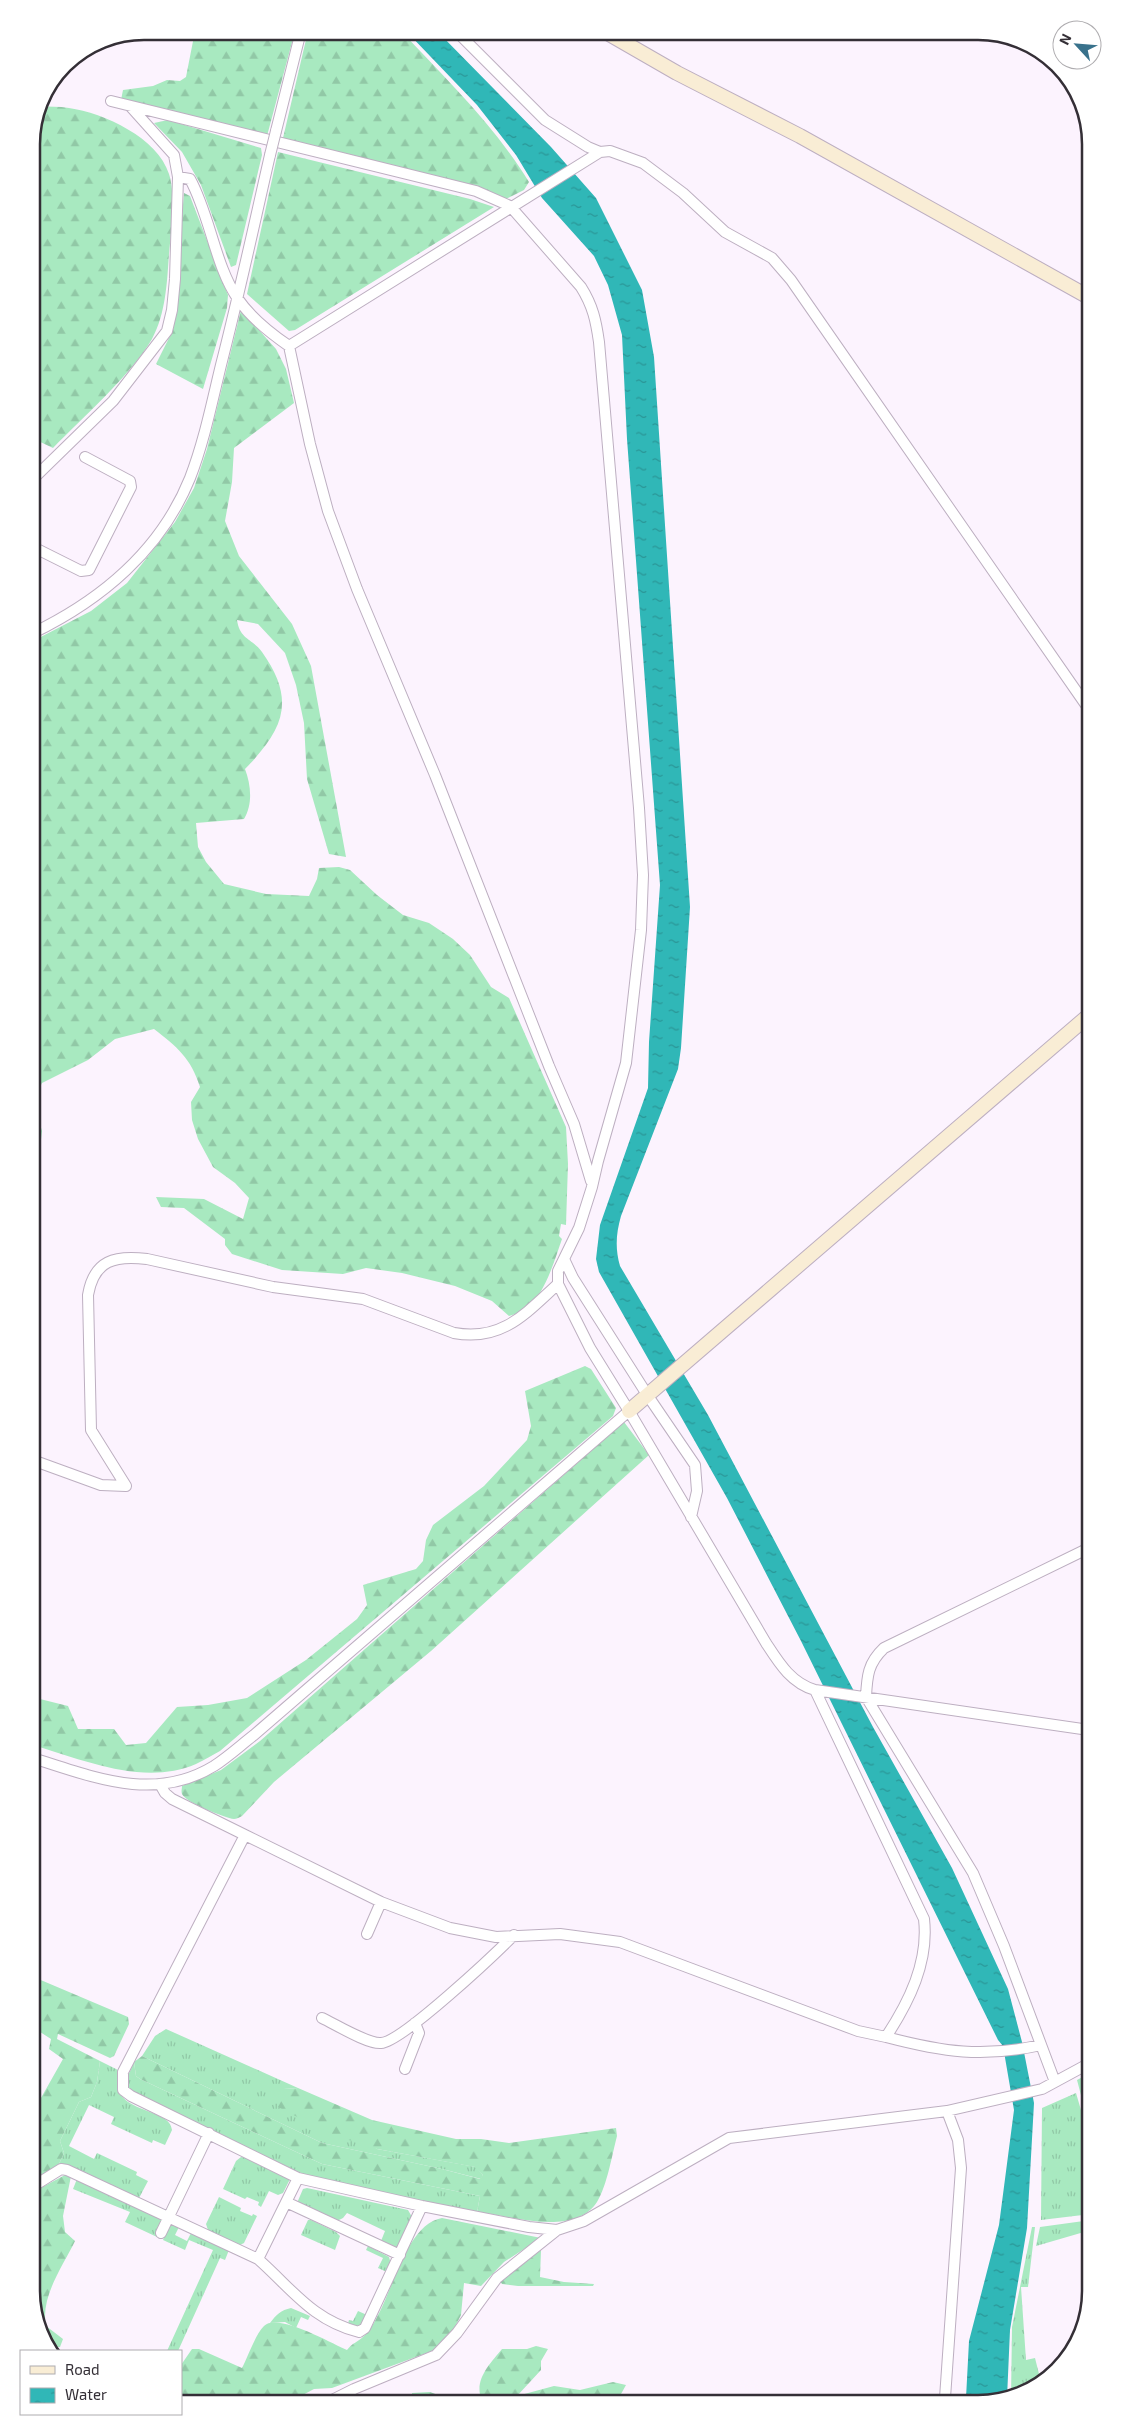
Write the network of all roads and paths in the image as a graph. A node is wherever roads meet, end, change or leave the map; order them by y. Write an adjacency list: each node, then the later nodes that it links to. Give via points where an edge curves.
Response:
1 (299, 40): 10 (street, bridge)
2 (465, 40): 6 (street, via 545,120 564,134)
3 (620, 40): 9 (street)
4 (111, 102): 5 (street)
5 (130, 106): 7 (street, via 174,155); 8 (street, via 476,191)
6 (600, 152): 8 (street); 16 (street, via 610,151 643,163 683,193 725,232 772,258 791,280)
7 (178, 177): 10 (street, via 190,179 197,192 226,276); 13 (street, via 175,279 167,331 112,400)
8 (510, 206): 11 (street); 18 (street, via 581,287 596,316 638,808 641,930 626,1064)
9 (1082, 293)
10 (238, 299): 11 (street, via 270,334); 15 (street, via 198,453 184,492 163,526 128,570 84,606)
11 (288, 346): 18 (street, via 328,511 357,590 435,775 574,1124)
12 (85, 457): 14 (street, via 130,481 131,488 88,570 81,571)
13 (40, 472)
14 (40, 550)
15 (40, 629)
16 (1082, 699)
17 (1082, 1021): 21 (street)
18 (592, 1187): 19 (street, via 579,1228)
19 (564, 1259): 20 (street, via 558,1271); 21 (street)
20 (558, 1284): 22 (street, via 590,1348); 23 (street, via 521,1317 500,1330 484,1335 467,1335 363,1299 273,1288 148,1259 116,1260 101,1266 91,1280 88,1295 91,1430 126,1486 101,1485)
21 (648, 1396): 22 (street); 24 (street, via 695,1466 697,1490)
22 (630, 1411): 24 (street); 30 (street, via 254,1735 214,1766)
23 (40, 1463)
24 (691, 1517): 26 (street, via 783,1669 801,1686)
25 (1082, 1551): 27 (street, via 884,1648 874,1658 867,1674)
26 (819, 1691): 27 (street); 37 (street, via 924,1919 924,1954 913,1989)
27 (863, 1696): 28 (street); 38 (street, via 973,1873)
28 (1082, 1729)
29 (40, 1760): 30 (street, via 93,1777)
30 (161, 1786): 31 (street, via 172,1799)
31 (244, 1835): 32 (street); 43 (street, via 123,2072 123,2090 131,2096)
32 (382, 1902): 33 (street); 34 (street, via 450,1928 496,1937)
33 (367, 1934)
34 (514, 1935): 36 (street); 37 (street, via 560,1934 620,1942 858,2031)
35 (322, 2018): 36 (street, via 379,2044)
36 (415, 2023): 40 (street, via 419,2033)
37 (886, 2038): 38 (street, via 962,2053)
38 (1041, 2045): 41 (street)
39 (1082, 2067): 41 (street)
40 (405, 2069)
41 (1055, 2082): 42 (street)
42 (947, 2111): 49 (street, via 729,2138 591,2217); 54 (street, via 958,2140 961,2168)
43 (210, 2134): 44 (street); 48 (street)
44 (298, 2178): 46 (street); 47 (street)
45 (40, 2182): 48 (street, via 61,2169 67,2170)
46 (286, 2202): 51 (street); 52 (street)
47 (422, 2206): 49 (street); 51 (street)
48 (169, 2217): 50 (street); 52 (street)
49 (557, 2230): 53 (street, via 497,2278 457,2334 436,2355)
50 (161, 2233)
51 (400, 2255): 52 (street, via 365,2328 359,2332 307,2307)
52 (258, 2260)
53 (344, 2395)
54 (945, 2395)

